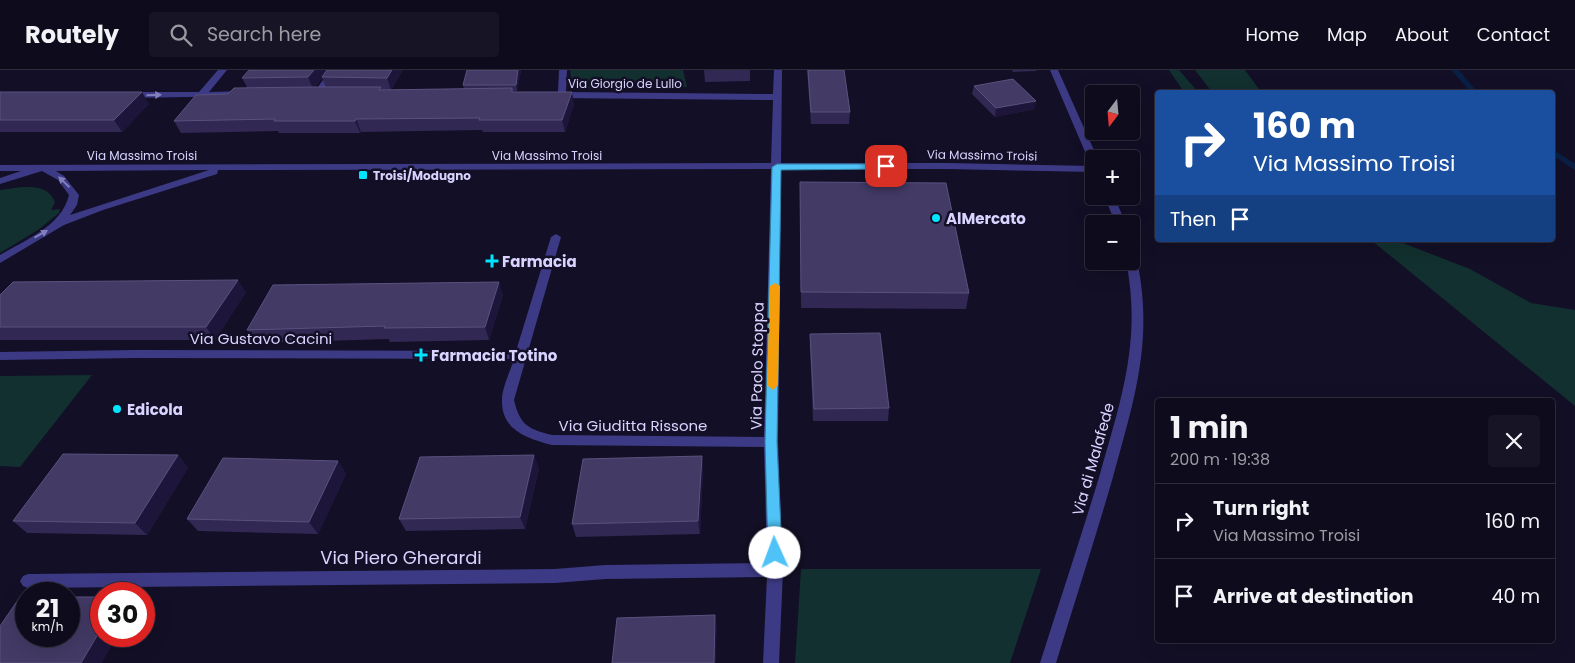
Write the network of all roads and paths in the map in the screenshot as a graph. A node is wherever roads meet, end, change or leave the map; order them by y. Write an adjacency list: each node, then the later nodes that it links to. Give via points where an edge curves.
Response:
1 (223, 70): 6 (street)
2 (334, 70): 8 (street, via 312,94)
3 (563, 70): 11 (street)
4 (778, 70): 12 (street, Via Paolo Stoppa)
5 (1054, 70): 13 (street)
6 (202, 94): 7 (street); 9 (street, one-way to 6)
7 (250, 94)
8 (326, 94)
9 (116, 95)
10 (552, 95): 11 (street, Via Giorgio de Lullo)
11 (562, 96): 12 (street, Via Giorgio de Lullo)
12 (777, 97): 15 (street, Via Paolo Stoppa)
13 (1089, 150)
14 (43, 167): 16 (street, Via Massimo Troisi); 17 (street, Via Massimo Troisi); 19 (street); 20 (street, one-way to 14, via 72,205 74,195 61,178)
15 (777, 167): 17 (street, Via Massimo Troisi); 18 (street, Via Massimo Troisi); 26 (street, Via Paolo Stoppa)
16 (0, 168)
17 (226, 168): 20 (street)
18 (1085, 169)
19 (0, 181)
20 (60, 223): 22 (street, one-way to 20)
21 (556, 237): 24 (street, Via Giuditta Rissone)
22 (0, 260)
23 (1133, 270): 30 (street, Via di Malafede, via 1137,288 1138,337 1131,388)
24 (522, 355): 25 (street, Via Gustavo Cacini); 26 (street, Via Giuditta Rissone, via 508,400 510,415 517,427 531,435 552,440)
25 (0, 356)
26 (771, 442): 27 (street, Via Paolo Stoppa)
27 (775, 570): 28 (street, Via Piero Gherardi, via 605,572 555,576); 29 (street, Via Paolo Stoppa)
28 (28, 581)
29 (771, 663)
30 (1048, 663)

